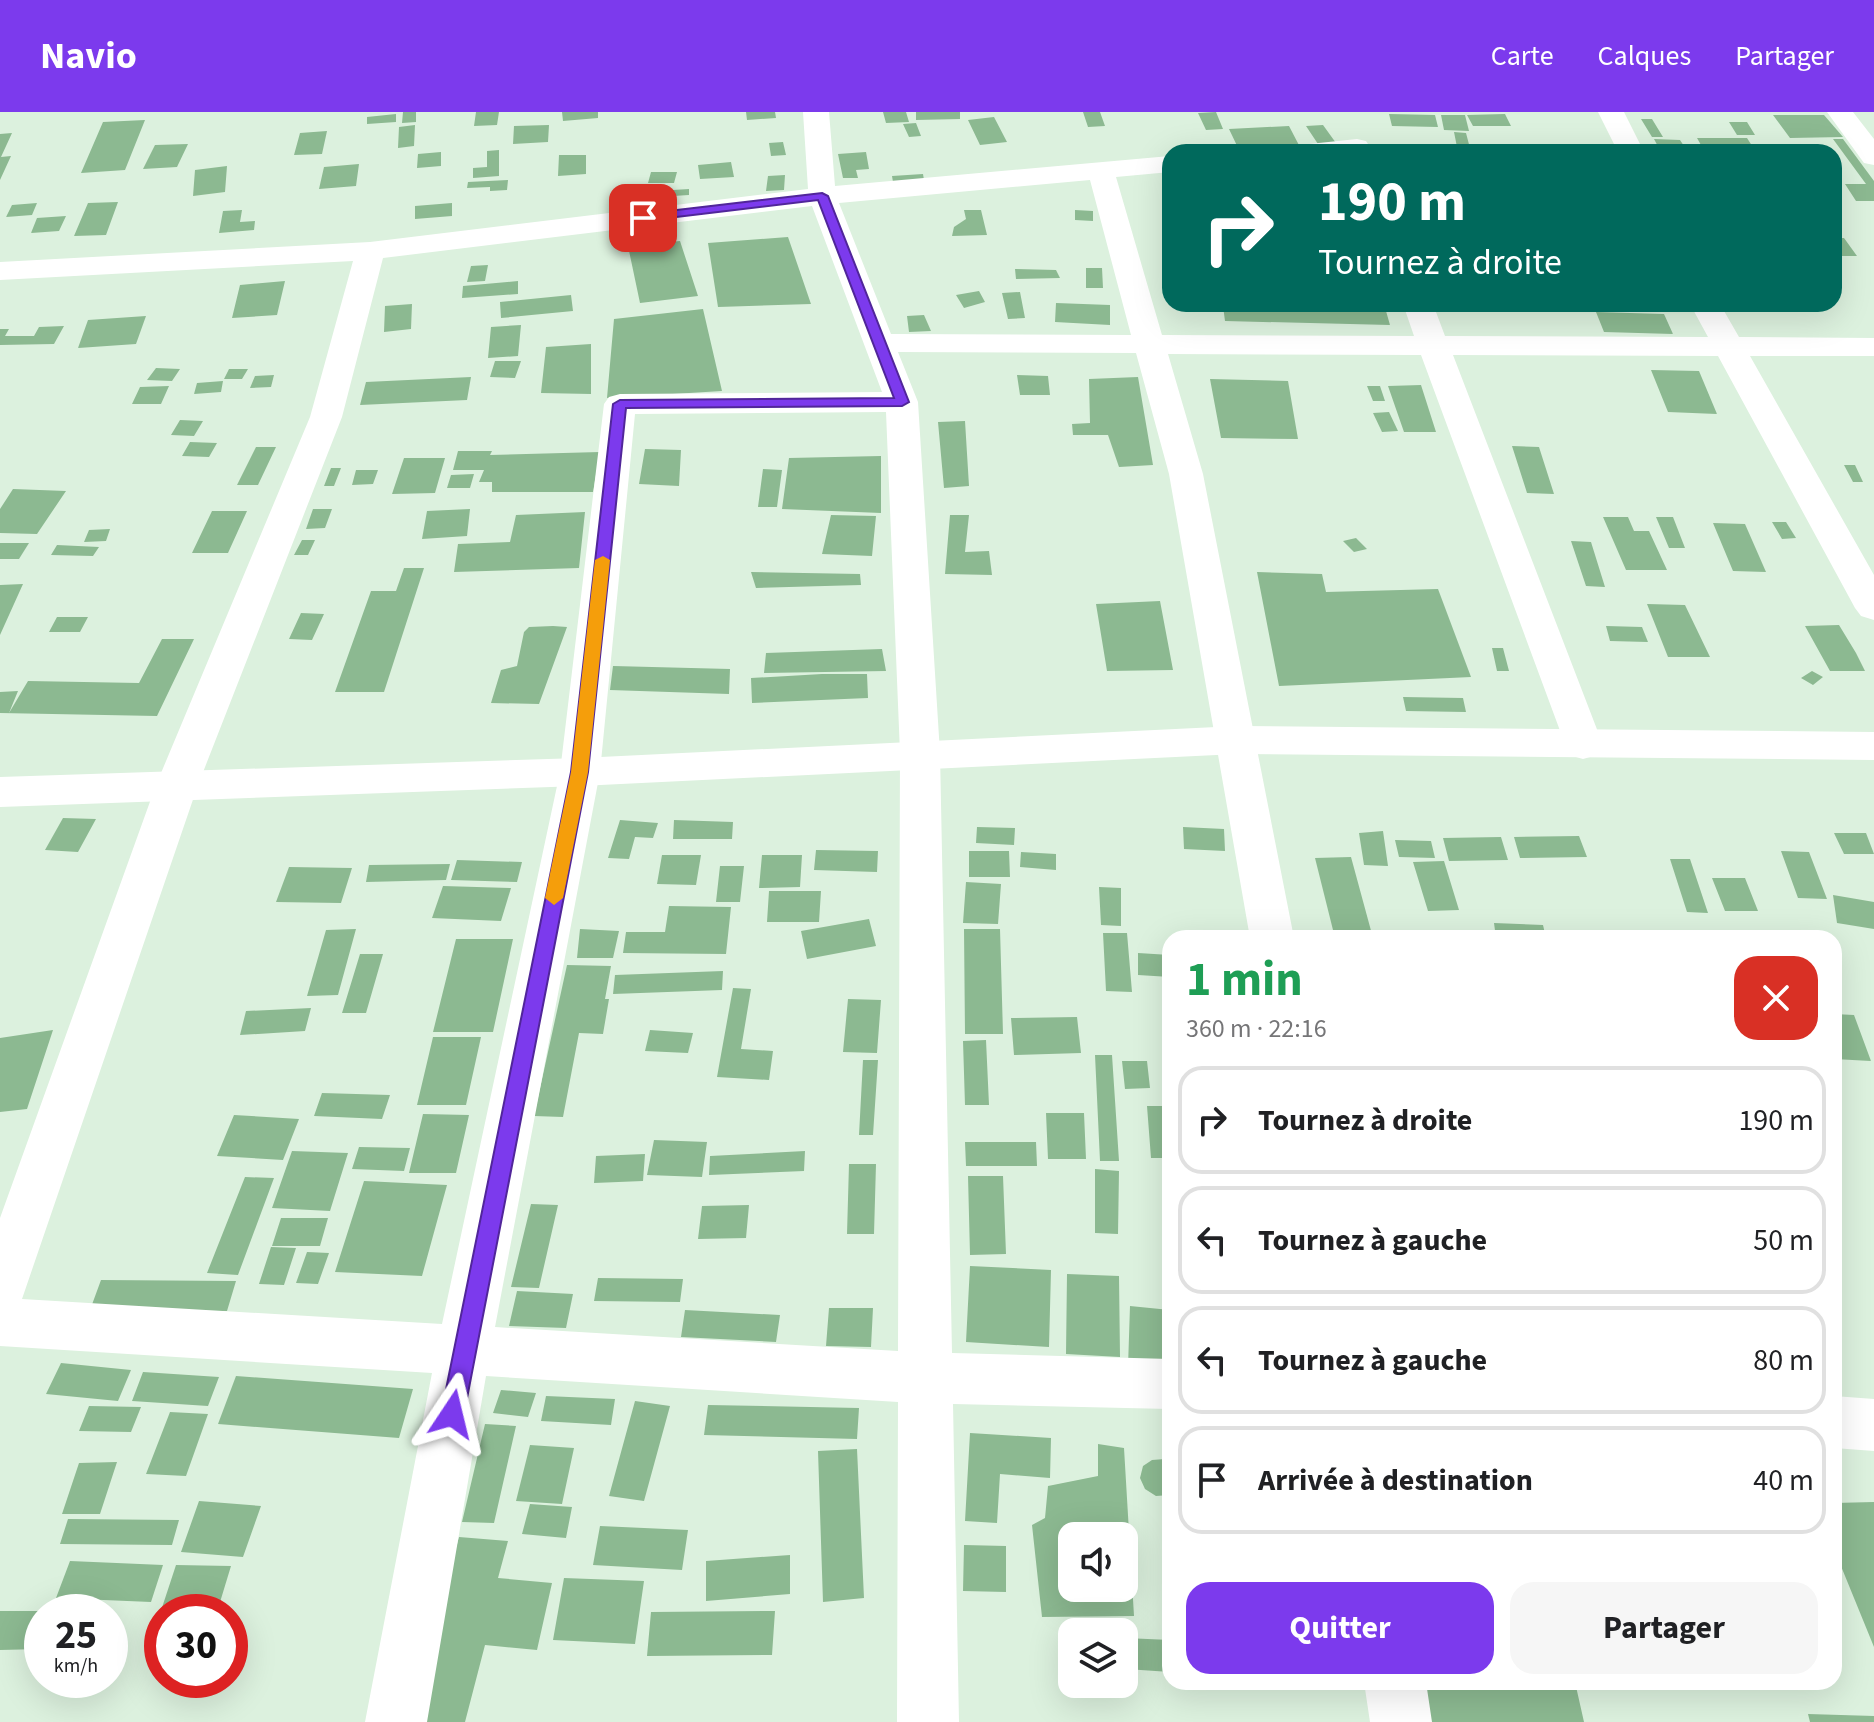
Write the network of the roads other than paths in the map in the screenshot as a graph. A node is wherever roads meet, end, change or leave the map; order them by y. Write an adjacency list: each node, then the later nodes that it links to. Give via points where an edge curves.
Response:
1 (816, 112): 8 (street)
2 (1611, 112): 4 (street)
3 (1840, 112): 5 (street)
4 (1627, 144)
5 (1874, 157)
6 (1162, 165): 7 (street)
7 (1101, 171): 8 (street); 14 (street)
8 (822, 196): 9 (street); 13 (street)
9 (370, 251): 10 (street); 25 (street, via 326,417)
10 (0, 271)
11 (1421, 312): 15 (street)
12 (1709, 312): 16 (street)
13 (880, 343): 14 (street); 18 (street)
14 (1150, 344): 15 (street); 20 (street, via 1186,474)
15 (1434, 345): 16 (street); 21 (street)
16 (1726, 346): 17 (street); 19 (street)
17 (1874, 347)
18 (902, 402): 23 (street); 24 (street, via 620,404)
19 (1874, 608)
20 (1237, 740): 21 (street); 23 (street); 27 (street)
21 (1583, 745): 22 (street)
22 (1874, 746)
23 (920, 753): 24 (street); 31 (street)
24 (580, 772): 25 (street); 30 (street)
25 (177, 785): 26 (street); 28 (street)
26 (0, 792)
27 (1271, 930)
28 (0, 1290)
29 (0, 1322): 30 (street)
30 (463, 1352): 31 (street); 36 (street)
31 (924, 1378): 32 (street); 37 (street)
32 (1162, 1384)
33 (1842, 1423): 34 (street)
34 (1874, 1425)
35 (1396, 1690): 38 (street)
36 (396, 1722)
37 (928, 1722)
38 (1401, 1722)

